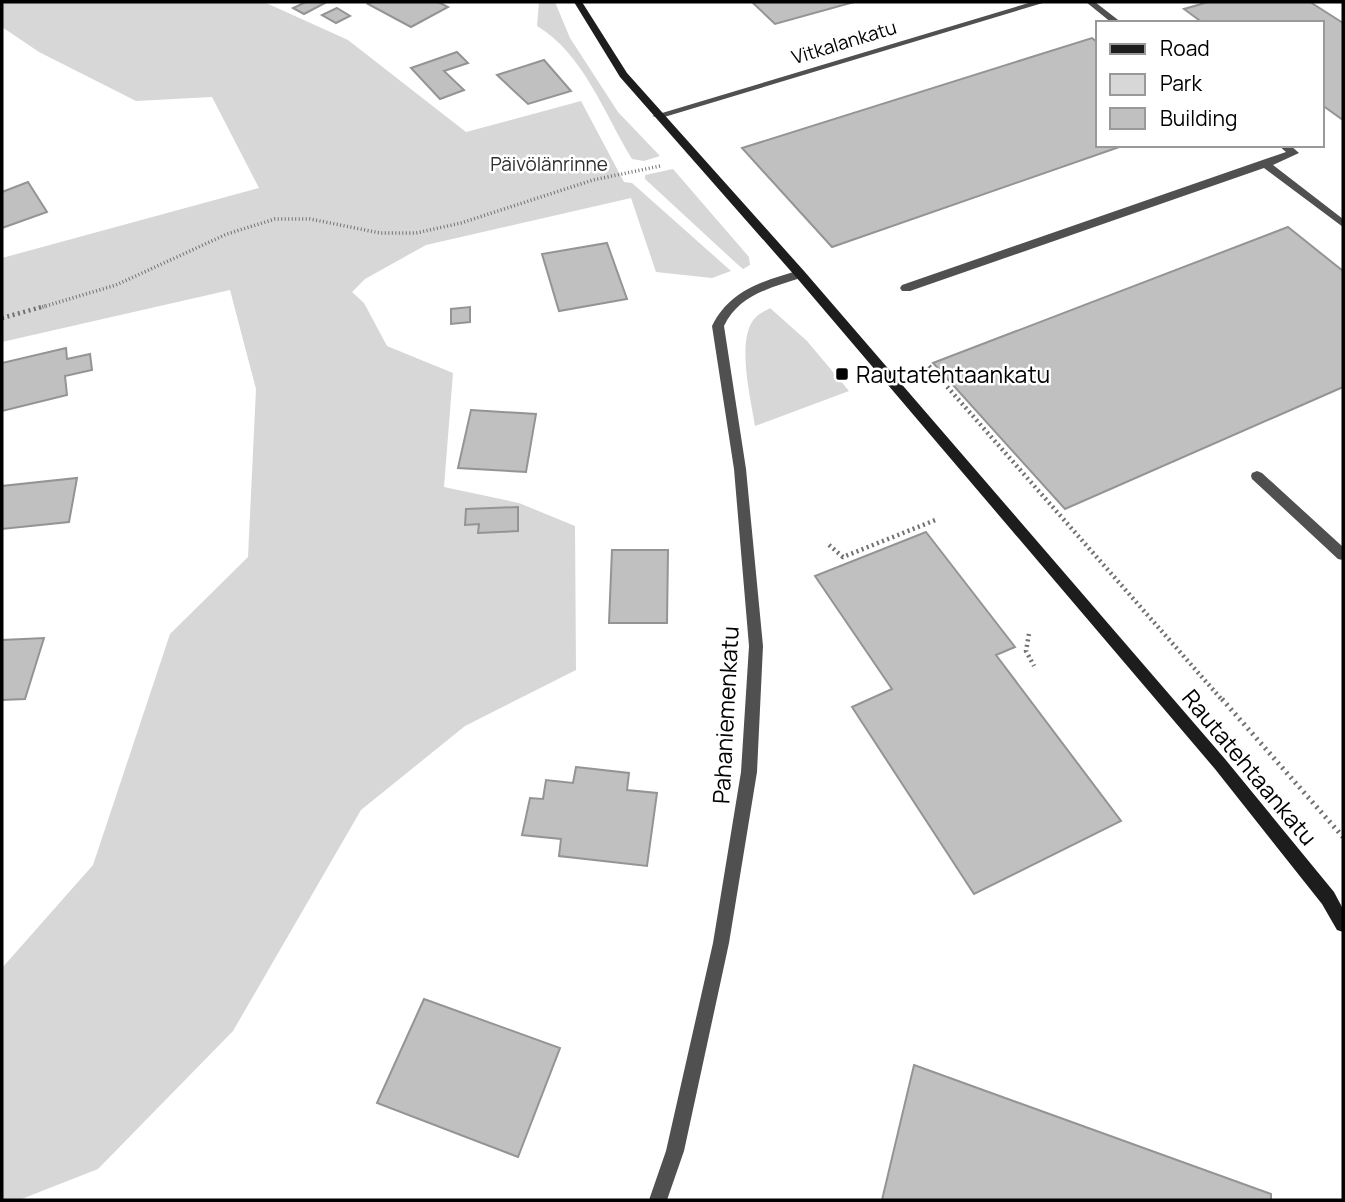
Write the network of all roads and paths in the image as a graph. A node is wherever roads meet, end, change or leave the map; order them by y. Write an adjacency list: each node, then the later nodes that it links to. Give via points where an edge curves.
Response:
1 (578, 2): 5 (street, Rautatehtaankatu, via 623,75)
2 (1041, 2): 5 (street, Vitkalankatu)
3 (1090, 2): 4 (street)
4 (1115, 21)
5 (657, 116): 10 (street, Rautatehtaankatu)
6 (1286, 147): 8 (street, via 1294,153)
7 (670, 164): 12 (path, via 592,180 519,207 415,234 386,235 305,218 276,219 209,240 106,289)
8 (1265, 164): 9 (street); 11 (street)
9 (1343, 225)
10 (800, 274): 21 (street, Rautatehtaankatu, via 1220,764); 22 (street, Pahaniemenkatu, via 741,296 727,307 718,326 740,469 755,646 749,772 720,943 676,1151)
11 (906, 288)
12 (2, 318)
13 (925, 362): 20 (path)
14 (1258, 476): 17 (street)
15 (938, 519): 16 (path, via 843,557)
16 (829, 545)
17 (1343, 555)
18 (1029, 634): 19 (path, via 1026,651)
19 (1034, 666)
20 (1343, 837)
21 (1343, 923)
22 (658, 1200)

